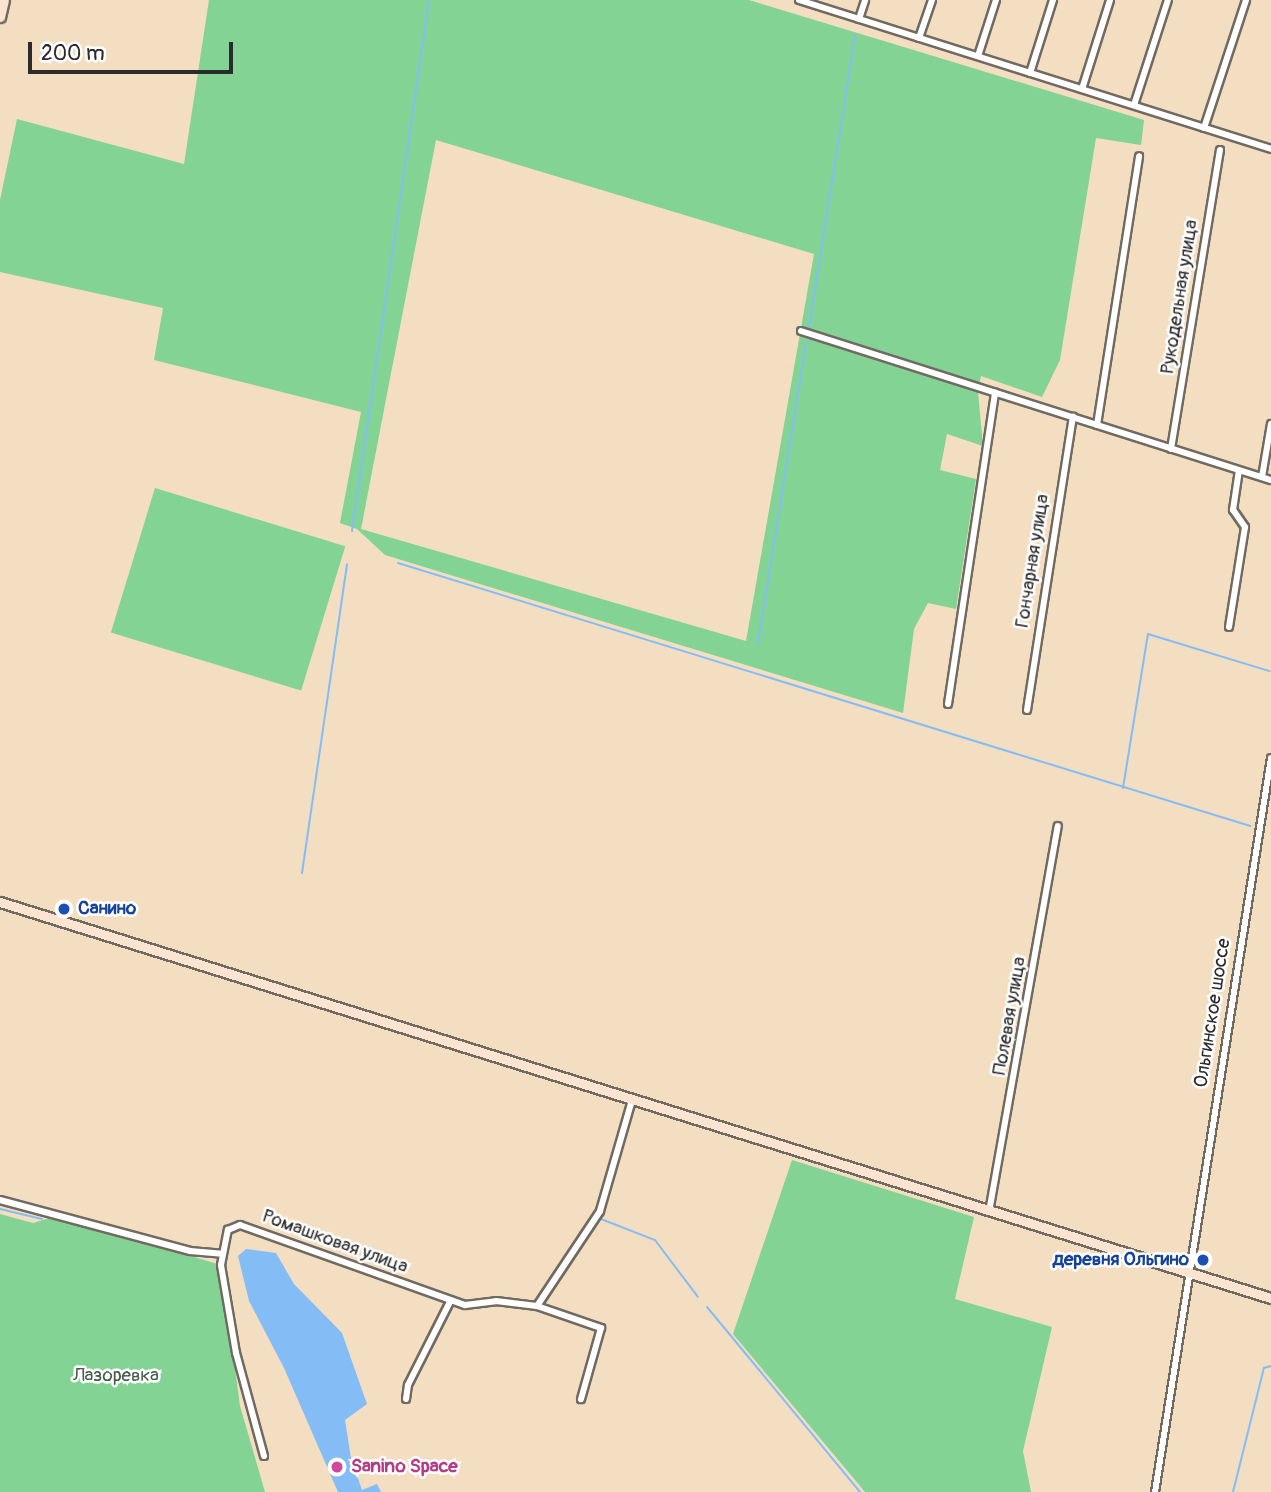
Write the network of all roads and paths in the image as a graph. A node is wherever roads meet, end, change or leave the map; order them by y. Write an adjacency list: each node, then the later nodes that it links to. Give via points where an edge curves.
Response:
1 (4, 0): 10 (street)
2 (801, 0): 11 (street)
3 (865, 0): 11 (street)
4 (932, 0): 12 (street)
5 (996, 0): 13 (street)
6 (1053, 0): 14 (street)
7 (1111, 0): 15 (street)
8 (1168, 0): 16 (street)
9 (1246, 0): 17 (street)
10 (0, 18)
11 (859, 19): 12 (street)
12 (919, 38): 13 (street)
13 (978, 56): 14 (street)
14 (1030, 73): 15 (street)
15 (1082, 89): 16 (street)
16 (1134, 106): 17 (street)
17 (1204, 128): 18 (street)
18 (1271, 149)
19 (1220, 150): 26 (street, Рукодельная улица)
20 (1139, 156): 25 (street)
21 (801, 331): 22 (street)
22 (995, 393): 23 (street); 31 (street)
23 (1073, 417): 25 (street); 32 (street, Гончарная улица)
24 (1271, 424): 28 (street)
25 (1097, 425): 26 (street)
26 (1171, 449): 27 (street)
27 (1239, 470): 28 (street); 30 (street, via 1233,510 1245,527)
28 (1262, 477): 29 (street)
29 (1271, 480)
30 (1229, 627)
31 (948, 704)
32 (1027, 710)
33 (1271, 758): 40 (street, Ольгинское шоссе)
34 (1058, 826): 38 (street, Полевая улица)
35 (0, 902): 36 (street)
36 (632, 1100): 38 (street); 43 (street, via 600,1211)
37 (0, 1200): 39 (street, via 190,1251)
38 (989, 1212): 40 (street)
39 (222, 1254): 42 (street, Ромашковая улица, via 229,1230 240,1225); 46 (street, via 236,1353)
40 (1188, 1273): 41 (street); 47 (street, Ольгинское шоссе)
41 (1271, 1298)
42 (451, 1300): 43 (street, Ромашковая улица, via 466,1305 495,1301); 44 (street, via 408,1385)
43 (537, 1306): 45 (street, Ромашковая улица, via 601,1328)
44 (406, 1399)
45 (581, 1399)
46 (264, 1456)
47 (1155, 1492)

